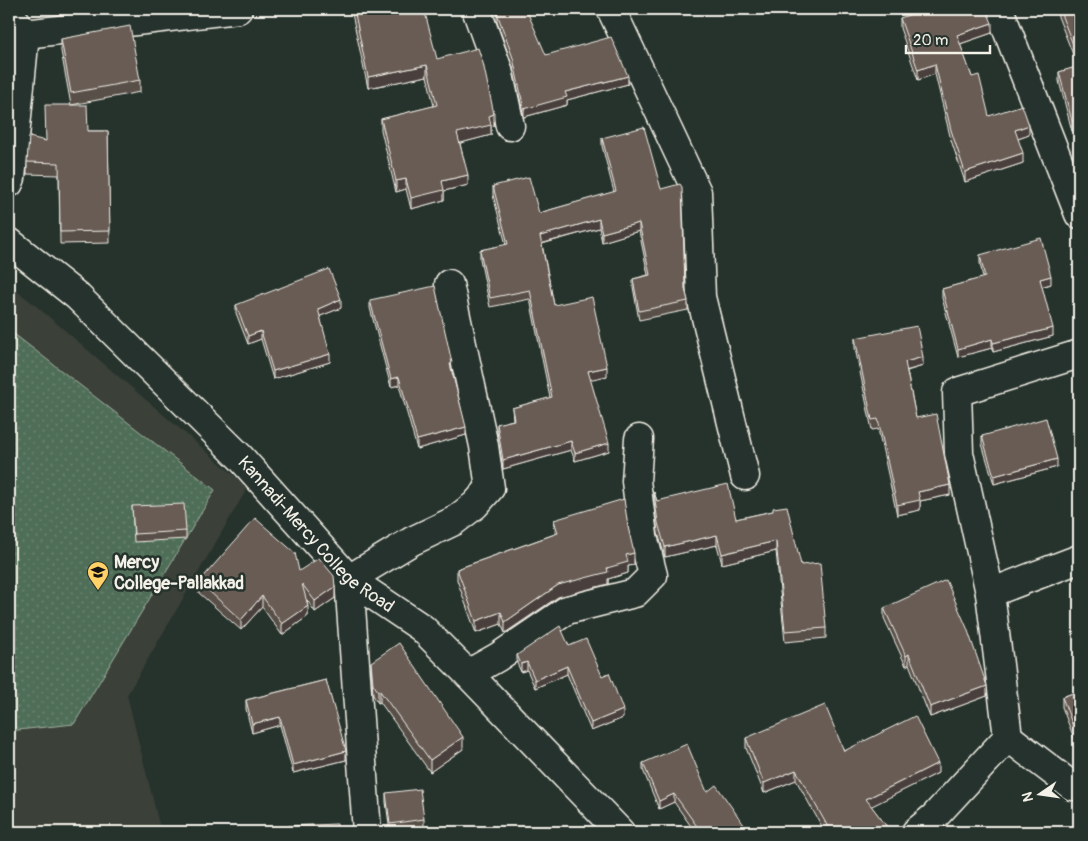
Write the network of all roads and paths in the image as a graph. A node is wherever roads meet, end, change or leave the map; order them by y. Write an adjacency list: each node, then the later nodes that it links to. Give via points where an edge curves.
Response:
1 (238, 9): 6 (street)
2 (476, 9): 7 (street, via 498,70)
3 (611, 9): 15 (street, via 697,192 701,297)
4 (999, 9): 8 (street)
5 (9, 12): 6 (street)
6 (25, 34): 9 (street)
7 (510, 126)
8 (1072, 174): 10 (street)
9 (9, 183)
10 (1079, 214)
11 (9, 242): 17 (street, Kannadi-Mercy College Road, via 77,296 240,457)
12 (449, 284): 17 (street, via 490,488 454,522 412,541)
13 (1079, 354): 18 (street, via 957,392 959,453)
14 (639, 438): 19 (street, via 636,481 643,536 653,575 635,593 567,610)
15 (745, 476)
16 (1079, 559): 18 (street)
17 (349, 579): 19 (street, Kannadi-Mercy College Road, via 422,628); 22 (street)
18 (990, 593): 20 (street)
19 (468, 674): 23 (street, Kannadi-Mercy College Road)
20 (1008, 737): 21 (street); 24 (street)
21 (1077, 789)
22 (367, 832)
23 (620, 832)
24 (916, 832)

